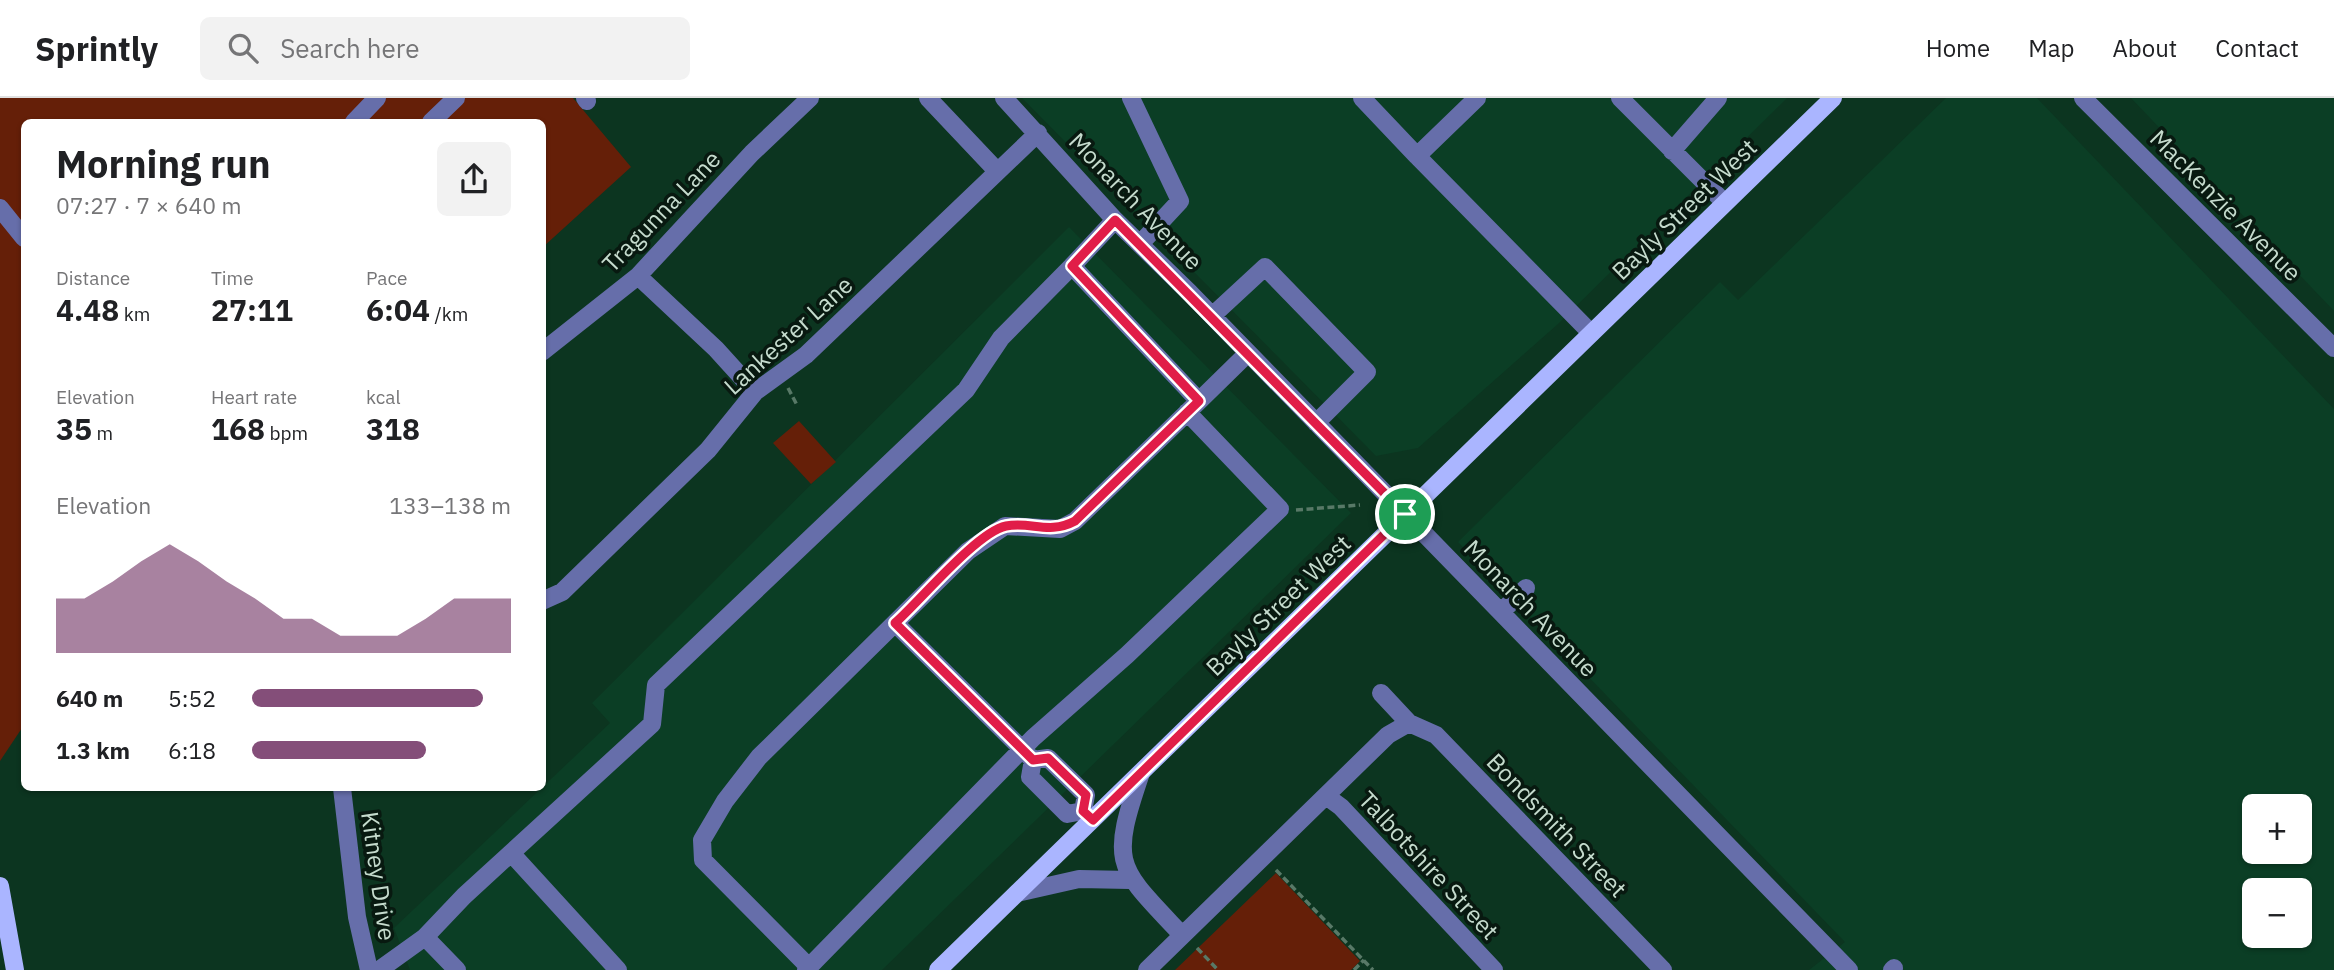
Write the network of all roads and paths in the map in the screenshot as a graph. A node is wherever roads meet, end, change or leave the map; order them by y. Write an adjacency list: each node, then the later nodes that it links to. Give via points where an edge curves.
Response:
1 (377, 98): 13 (street)
2 (456, 98): 14 (street)
3 (810, 98): 25 (street, Tragunna Lane)
4 (928, 98): 18 (street)
5 (1004, 98): 15 (street, Monarch Avenue)
6 (1131, 98): 23 (street, via 1180,201)
7 (1362, 98): 17 (street)
8 (1477, 98): 17 (street)
9 (1620, 98): 16 (street)
10 (1718, 98): 16 (street)
11 (1832, 98): 19 (main road, Bayly Street West)
12 (2083, 98): 28 (street, MacKenzie Avenue)
13 (357, 119)
14 (433, 119)
15 (1038, 134): 18 (street, Lankester Lane); 21 (street, Monarch Avenue)
16 (1672, 151): 19 (street)
17 (1417, 156): 27 (street)
18 (997, 171): 31 (street, Lankester Lane, via 806,355)
19 (1725, 203): 27 (main road, Bayly Street West)
20 (0, 208): 22 (street)
21 (1115, 220): 23 (street, Monarch Avenue); 24 (street)
22 (21, 234)
23 (1140, 244): 26 (street, Monarch Avenue)
24 (1072, 266): 32 (street); 48 (street, via 1001,338 966,390 656,685 652,724)
25 (638, 275): 29 (street, Tragunna Lane); 31 (street)
26 (1212, 316): 30 (street, Monarch Avenue); 33 (street, via 1265,267 1275,276 1367,372)
27 (1591, 333): 36 (main road, Bayly Street West)
28 (2334, 348)
29 (546, 349)
30 (1248, 353): 32 (street); 33 (street, Monarch Avenue)
31 (755, 392): 38 (street, Lankester Lane, via 698,459 562,592)
32 (1193, 406): 35 (street); 40 (street, via 1075,521 1060,529 1005,526 985,537)
33 (1316, 423): 36 (street, Monarch Avenue)
34 (1360, 505): 35 (path, via 1311,511)
35 (1280, 509): 43 (street)
36 (1405, 514): 39 (street, Monarch Avenue); 44 (main road, Bayly Street West)
37 (1526, 588): 39 (street)
38 (546, 599)
39 (1501, 612): 59 (street, Monarch Avenue)
40 (895, 623): 43 (street); 60 (street, via 759,757 702,840 703,860)
41 (1381, 693): 42 (street, Bondsmith Street)
42 (1409, 723): 46 (street, via 1388,735); 72 (street, Bondsmith Street, via 1436,735)
43 (1028, 755): 47 (street, via 1048,758 1086,795); 47 (street, via 1030,777 1058,806 1066,814); 60 (street)
44 (1141, 773): 47 (main road, Bayly Street West); 50 (street, via 1122,828)
45 (342, 791): 63 (street, Kitney Drive, via 357,917)
46 (1326, 796): 53 (street); 61 (street, Talbotshire Street)
47 (1088, 815): 52 (main road, Bayly Street West)
48 (512, 854): 54 (street); 66 (street)
49 (1268, 878): 58 (path, via 1277,869)
50 (1130, 880): 52 (street, via 1079,879); 53 (street)
51 (0, 886): 62 (main road)
52 (1017, 893): 67 (main road, Bayly Street West)
53 (1182, 935): 68 (street)
54 (425, 937): 64 (street); 65 (street)
55 (1205, 940): 56 (path)
56 (1197, 948): 57 (path); 69 (path)
57 (1189, 956)
58 (1364, 960): 70 (path); 71 (path)
59 (1838, 966)
60 (808, 969)
61 (1491, 969)
62 (15, 970)
63 (369, 970)
64 (379, 970)
65 (457, 970)
66 (618, 970)
67 (938, 970)
68 (1147, 970)
69 (1218, 970)
70 (1354, 970)
71 (1373, 970)
72 (1663, 970)

